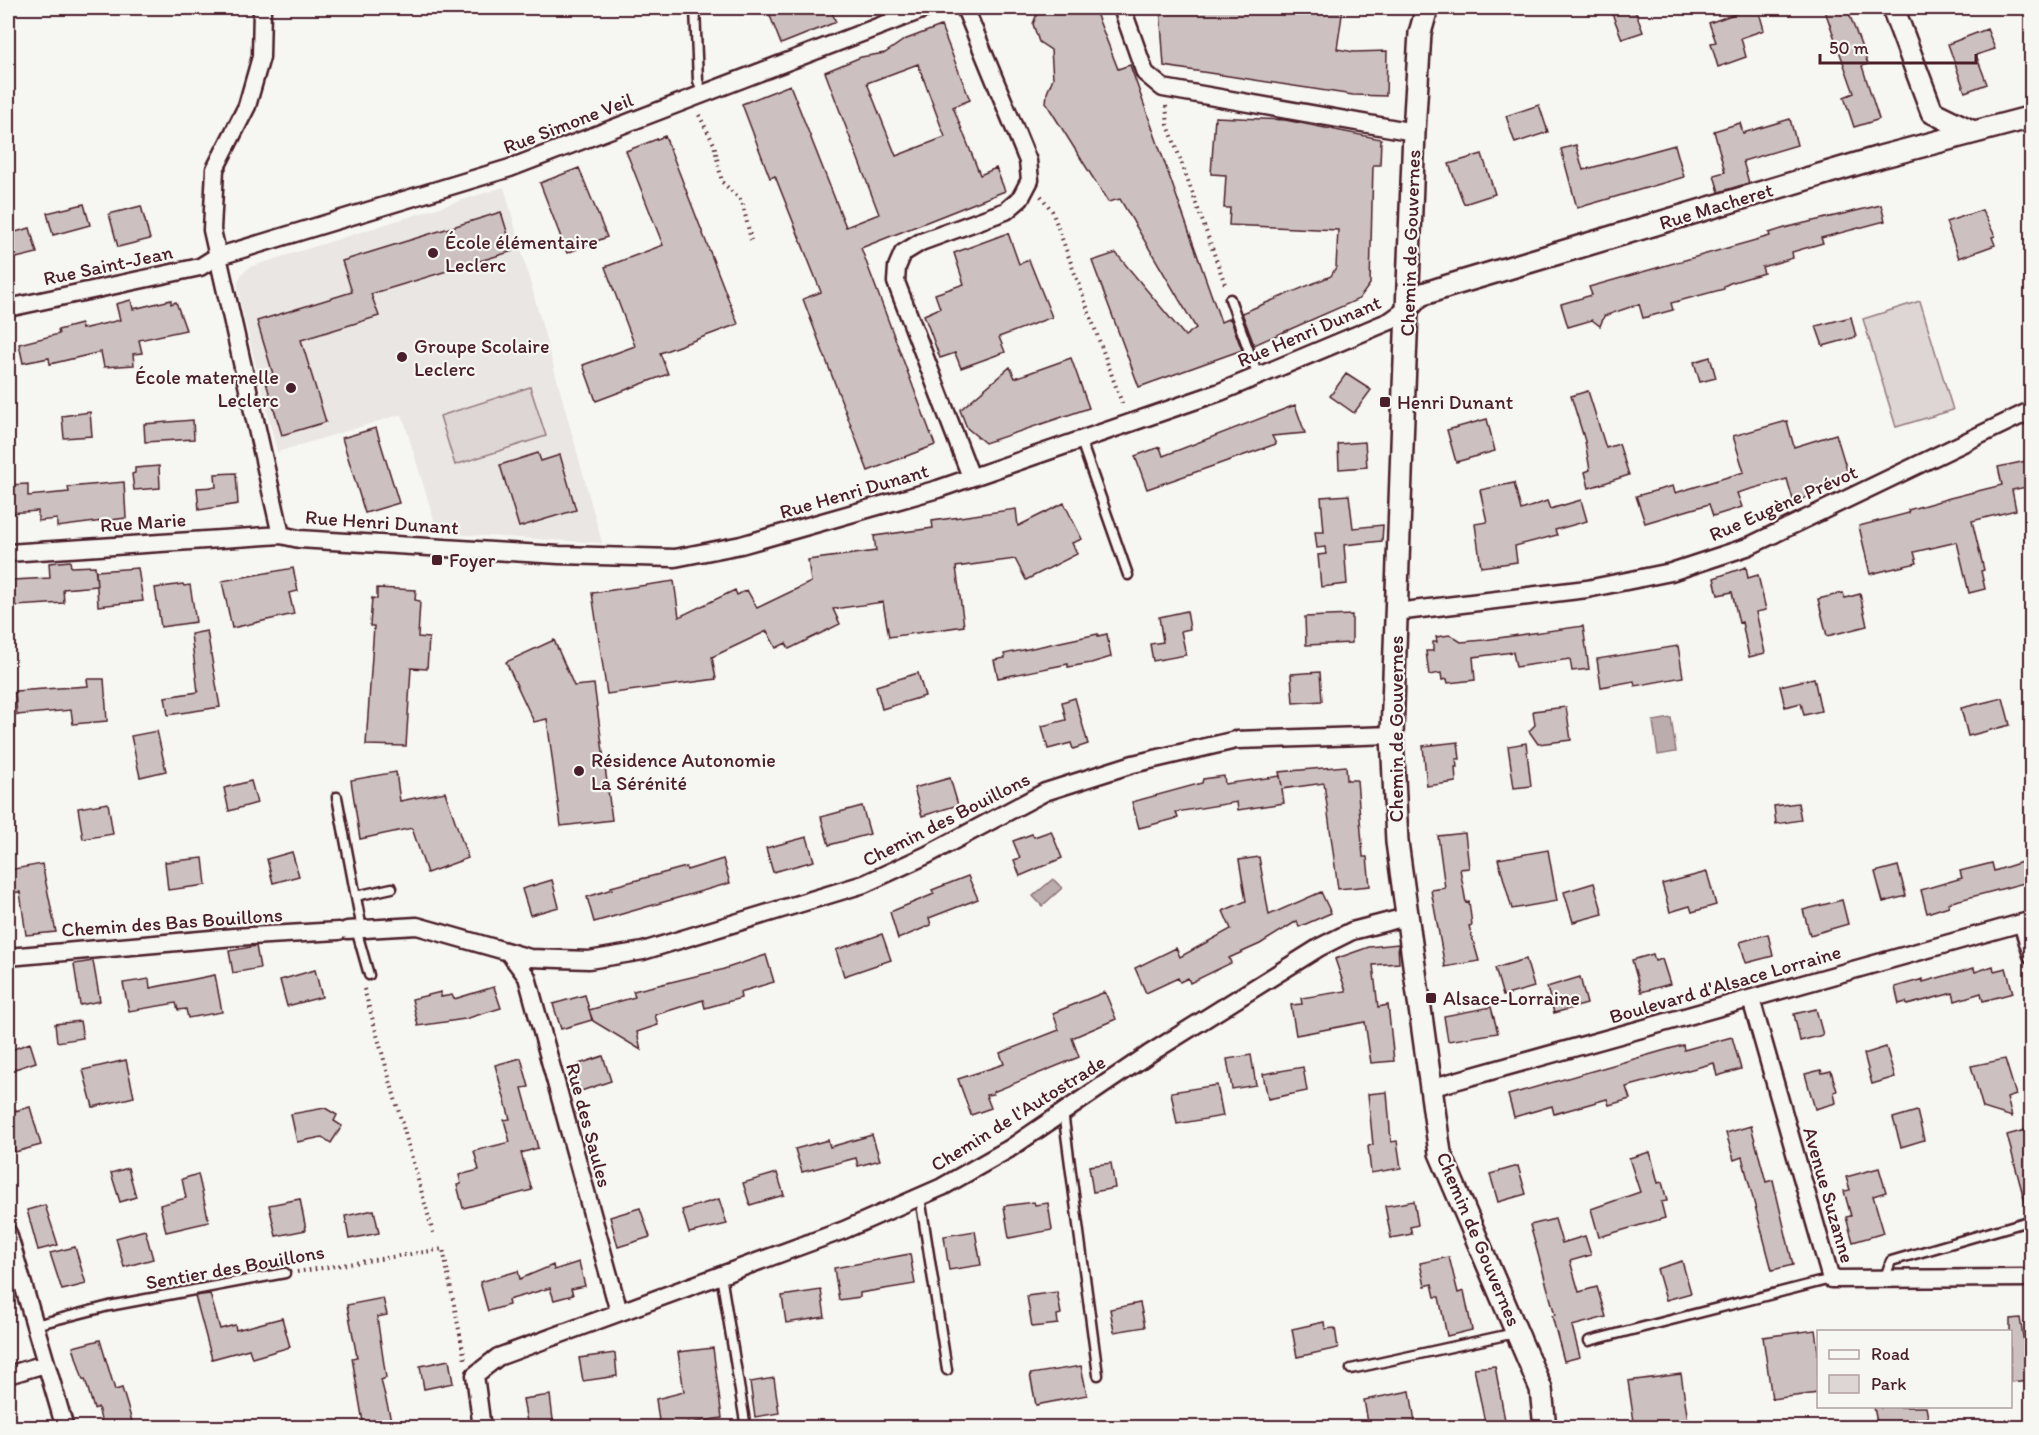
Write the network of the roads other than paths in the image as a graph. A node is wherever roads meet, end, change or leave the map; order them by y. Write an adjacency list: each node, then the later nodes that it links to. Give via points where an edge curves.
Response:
1 (262, 8): 14 (street, via 261,57 247,106 214,169 212,231)
2 (695, 8): 8 (lane)
3 (927, 8): 8 (street, Rue Simone Veil)
4 (965, 8): 21 (street, via 1028,161 1030,180 1020,199 1006,211 921,242 903,254 896,282)
5 (1122, 8): 11 (street, via 1145,73 1163,88)
6 (1427, 8): 11 (street, Chemin de Gouvernes, via 1420,33)
7 (1893, 8): 9 (street)
8 (697, 96): 14 (street, Rue Simone Veil, via 510,168)
9 (1932, 112): 12 (street); 13 (street)
10 (2031, 117): 12 (street, Rue Macheret)
11 (1414, 132): 17 (street, Chemin de Gouvernes)
12 (1973, 132): 13 (street, Rue Macheret)
13 (1919, 146): 17 (street, Rue Macheret, via 1448,286 1420,295)
14 (216, 257): 16 (street, Rue Saint-Jean, via 200,267); 22 (street)
15 (1230, 299): 18 (lane)
16 (8, 308)
17 (1407, 308): 18 (street, Rue Henri Dunant, via 1390,321); 25 (street, Chemin de Gouvernes)
18 (1258, 376): 20 (street, Rue Henri Dunant)
19 (2031, 410): 25 (street, Rue Eugène Prévot, via 1747,547 1671,572 1587,589)
20 (1081, 441): 21 (street, Rue Henri Dunant); 24 (lane)
21 (971, 477): 22 (street, Rue Henri Dunant, via 741,544 675,558 435,547)
22 (281, 535): 23 (street, Rue Marie)
23 (8, 554)
24 (1128, 575)
25 (1396, 612): 26 (street, Chemin de Gouvernes)
26 (1392, 735): 30 (street, Chemin de Gouvernes, via 1397,842); 33 (street, Chemin des Bouillons, via 1236,740 1133,764 1046,792 864,884 643,951 590,960 530,958)
27 (337, 797): 29 (lane)
28 (392, 888): 29 (lane)
29 (356, 896): 32 (lane)
30 (1406, 917): 38 (street, Chemin de Gouvernes); 39 (street, Chemin de l'Autostrade, via 1352,931 1320,947)
31 (2027, 922): 34 (street); 37 (street, Boulevard d'Alsace Lorraine)
32 (351, 930): 33 (street, Chemin des Bouillons, via 417,926); 35 (street, Chemin des Bas Bouillons); 36 (lane)
33 (509, 953): 48 (street, Rue des Saules, via 526,978)
34 (2031, 955)
35 (8, 957)
36 (369, 975)
37 (1751, 999): 38 (street, Boulevard d'Alsace Lorraine); 47 (street, Avenue Suzanne)
38 (1430, 1088): 50 (street, Chemin de Gouvernes, via 1440,1153)
39 (1063, 1112): 40 (street, Chemin de l'Autostrade, via 1009,1149); 56 (lane)
40 (920, 1197): 44 (street, Chemin de l'Autostrade); 54 (lane)
41 (2031, 1221): 45 (lane, via 1891,1261)
42 (8, 1233): 49 (street)
43 (285, 1274): 49 (lane, Sentier des Bouillons, via 89,1310)
44 (721, 1275): 48 (street, Chemin de l'Autostrade); 59 (lane)
45 (1885, 1277): 46 (street, Avenue Suzanne); 47 (street, Avenue Suzanne)
46 (2031, 1278)
47 (1831, 1279): 51 (lane)
48 (619, 1312): 58 (street, Chemin de l'Autostrade, via 498,1357 475,1375)
49 (35, 1325): 52 (street)
50 (1519, 1332): 53 (lane); 60 (street, Chemin de Gouvernes, via 1541,1389)
51 (1589, 1341)
52 (45, 1364): 55 (street); 57 (street)
53 (1351, 1369)
54 (947, 1371)
55 (8, 1375)
56 (1098, 1375)
57 (65, 1428)
58 (482, 1428)
59 (746, 1428)
60 (1545, 1428)

